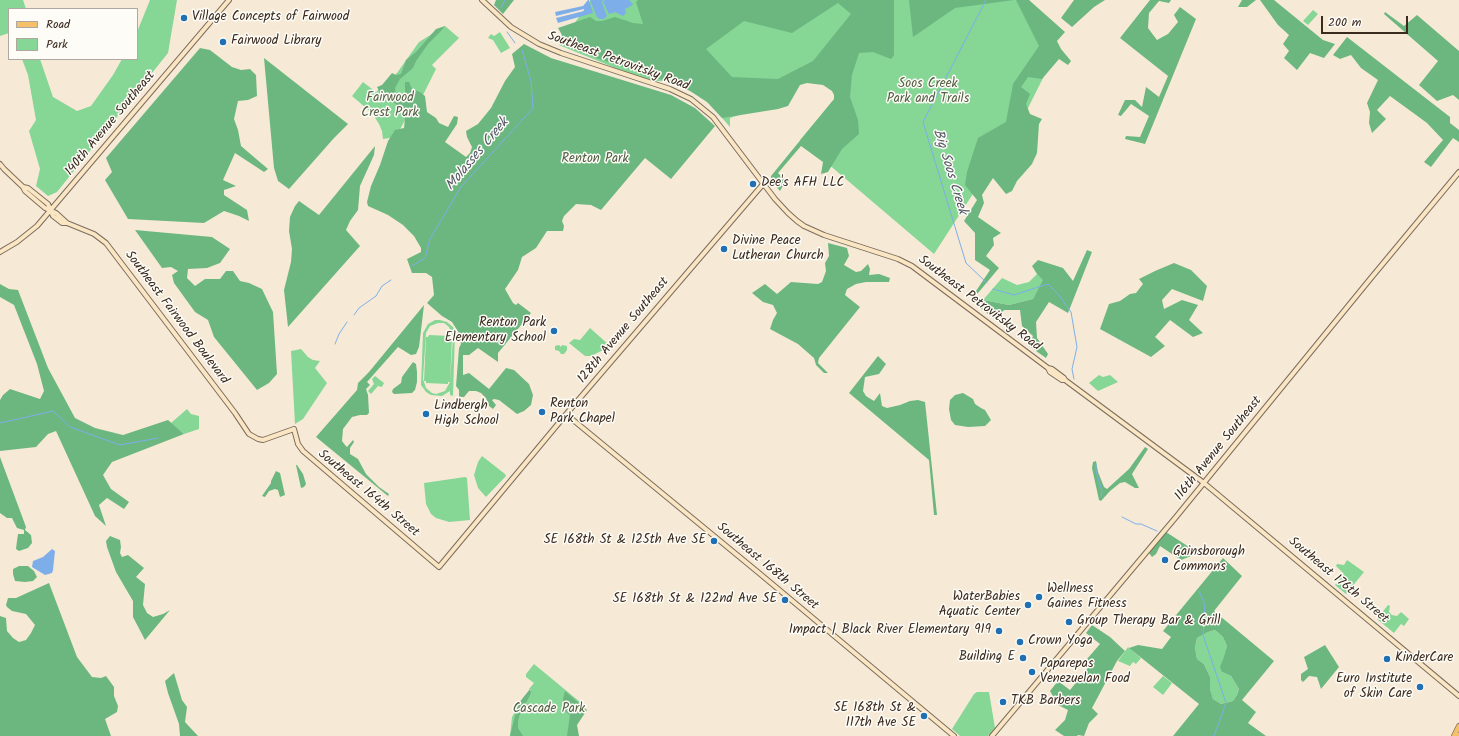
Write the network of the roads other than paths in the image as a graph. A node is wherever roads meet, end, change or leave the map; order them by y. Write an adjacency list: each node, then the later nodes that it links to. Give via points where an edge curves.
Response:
1 (229, 0): 6 (street, 140th Avenue Southeast)
2 (482, 0): 5 (street, Southeast Petrovitsky Road, via 511,27 539,44 670,89 691,99 713,117)
3 (0, 164): 6 (street, Southeast Fairwood Boulevard, via 23,187 48,204)
4 (1459, 172): 10 (street, 116th Avenue Southeast)
5 (764, 183): 8 (street, 128th Avenue Southeast); 10 (street, Southeast Petrovitsky Road, via 788,214 804,226 907,263 1050,372 1065,380)
6 (50, 210): 7 (street, 140th Avenue Southeast, via 37,226); 9 (street, Southeast Fairwood Boulevard, via 62,223 94,234 109,246 236,413 246,431 258,439 270,438)
7 (0, 252)
8 (566, 415): 11 (street, 128th Avenue Southeast); 14 (street, Southeast 168th Street)
9 (294, 429): 11 (street, Southeast 164th Street, via 303,451)
10 (1204, 483): 12 (street, Southeast 176th Street); 15 (street, 116th Avenue Southeast)
11 (439, 567)
12 (1459, 696)
13 (1459, 726): 16 (main road)
14 (954, 736)
15 (992, 736)
16 (1454, 736)

